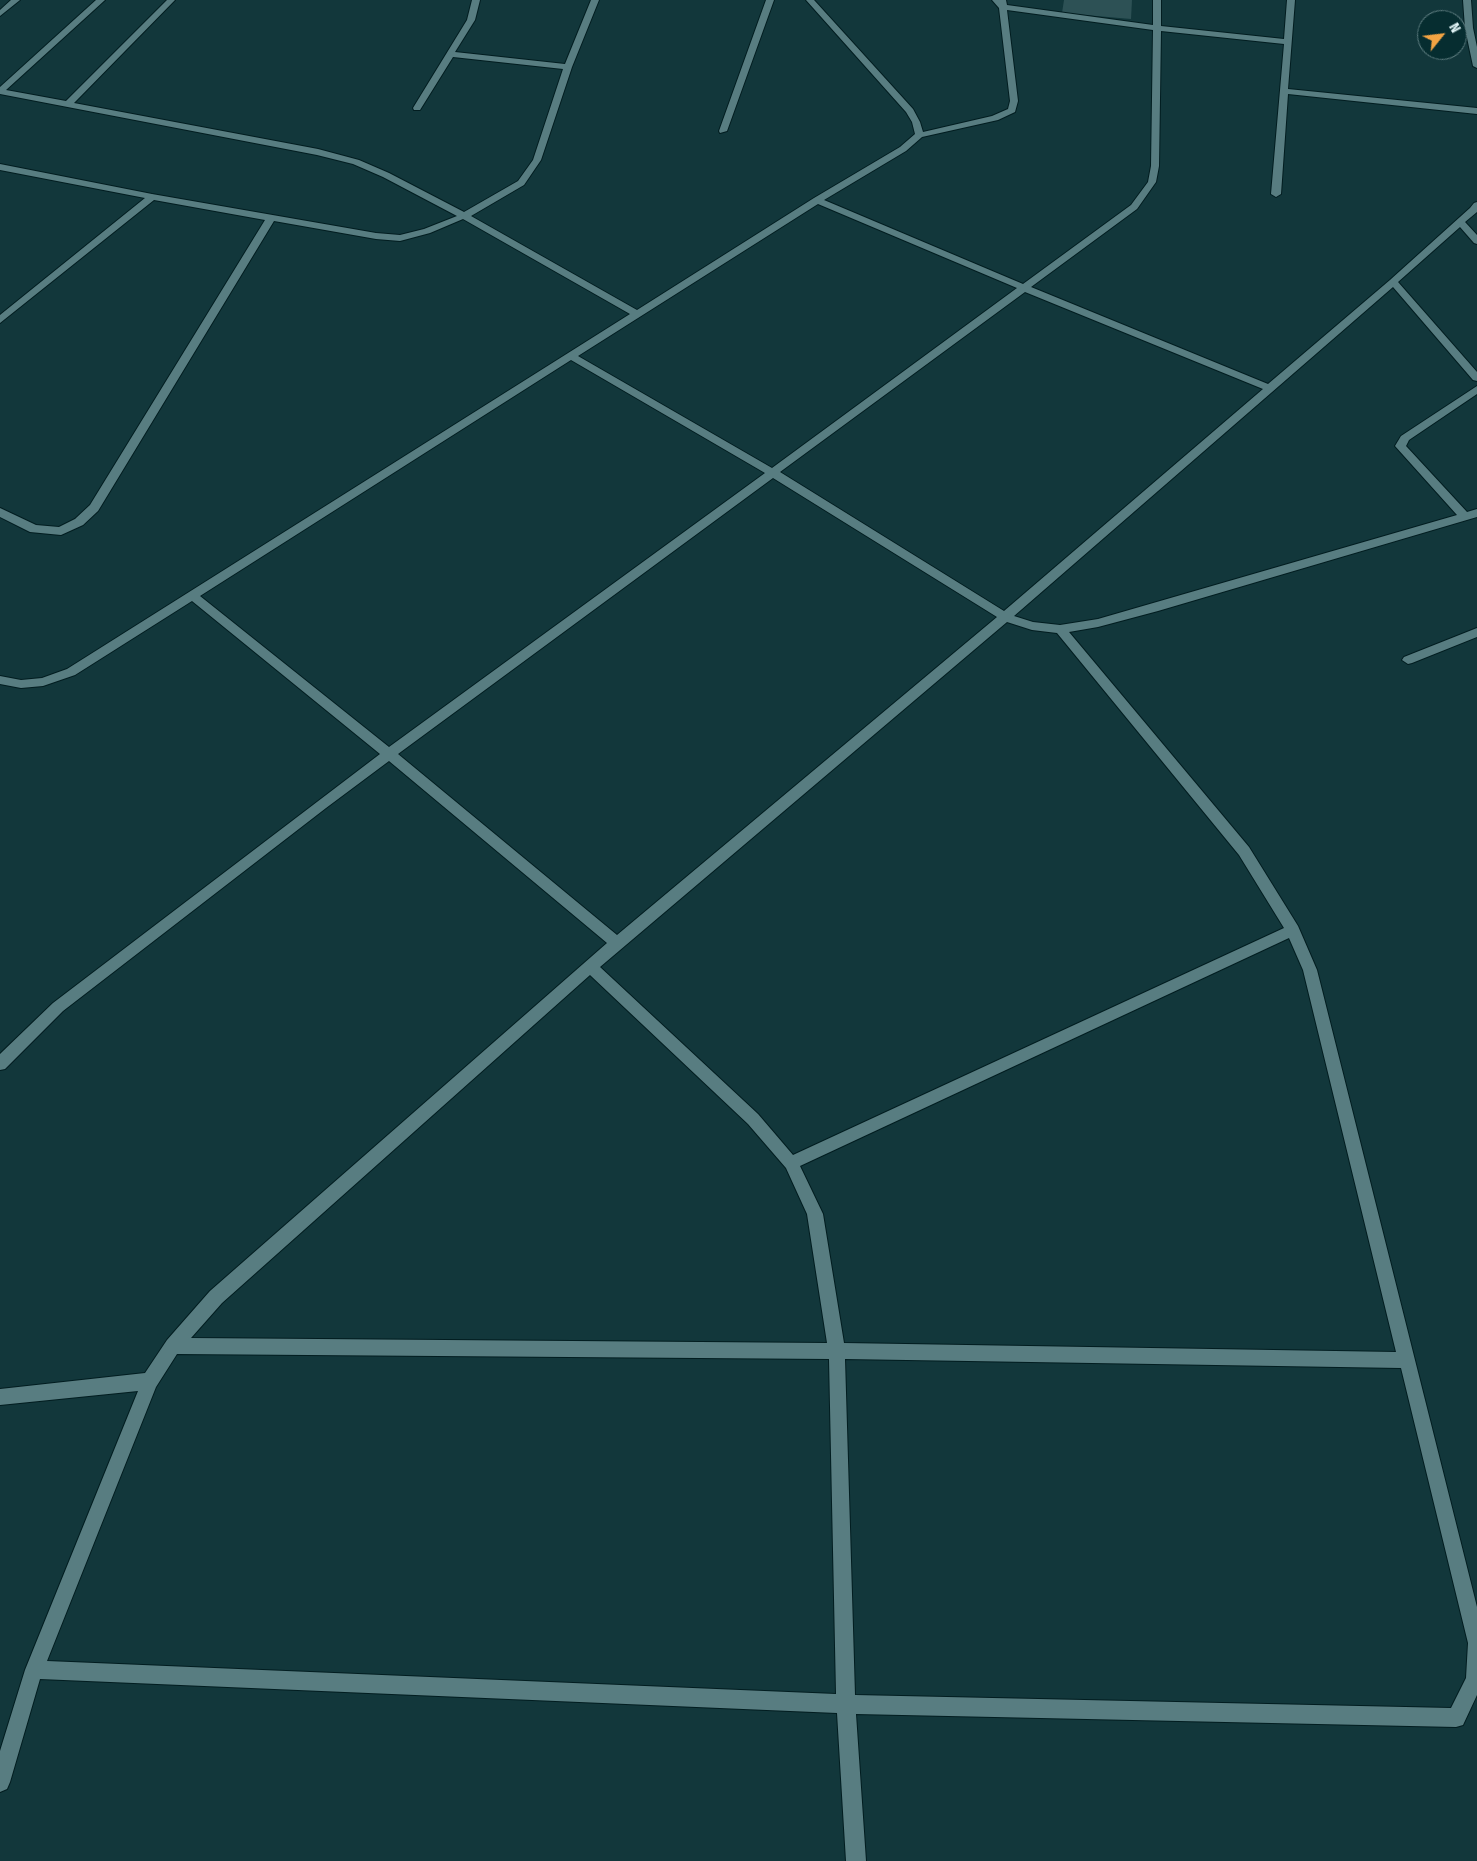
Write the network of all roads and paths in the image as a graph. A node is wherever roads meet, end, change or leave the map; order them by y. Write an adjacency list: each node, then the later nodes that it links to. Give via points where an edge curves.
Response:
1 (16, 0): 13 (street)
2 (101, 0): 20 (street)
3 (172, 0): 22 (street)
4 (476, 0): 17 (street, via 471,20)
5 (595, 0): 19 (street)
6 (770, 0): 25 (street)
7 (810, 0): 26 (street, via 910,111)
8 (996, 0): 12 (street)
9 (1156, 0): 14 (street)
10 (1291, 0): 16 (street)
11 (1467, 0): 15 (street)
12 (1002, 4): 14 (street); 26 (street, via 1014,101 1012,110 995,118)
13 (0, 14)
14 (1158, 28): 16 (street); 37 (street, via 1152,182 1134,207)
15 (1473, 29): 18 (street)
16 (1288, 42): 21 (street)
17 (450, 54): 19 (street); 23 (street)
18 (1477, 66)
19 (568, 68): 32 (street, via 537,160 521,182)
20 (0, 91): 22 (street)
21 (1284, 91): 24 (street); 28 (street)
22 (69, 103): 32 (street, via 356,162)
23 (418, 108)
24 (1477, 111)
25 (723, 131)
26 (919, 135): 30 (street, via 903,149)
27 (0, 167): 29 (street)
28 (1276, 194)
29 (152, 197): 33 (street); 39 (street)
30 (817, 200): 37 (street); 38 (street)
31 (1477, 205): 34 (street)
32 (464, 216): 33 (street, via 400,238); 38 (street)
33 (271, 218): 45 (street, via 94,508 80,522 61,531 34,529)
34 (1460, 222): 35 (street); 36 (street)
35 (1475, 237)
36 (1393, 282): 41 (street); 42 (street)
37 (1024, 288): 42 (street); 44 (street)
38 (637, 314): 40 (street)
39 (0, 320)
40 (571, 356): 44 (street); 48 (street)
41 (1477, 378)
42 (1269, 388): 49 (street)
43 (1477, 389): 47 (street, via 1405,438 1400,446)
44 (773, 473): 49 (street); 54 (street)
45 (0, 512)
46 (1477, 513): 47 (street)
47 (1464, 516): 50 (street, via 1158,607)
48 (192, 595): 53 (street, via 71,672 43,682 21,684); 54 (street)
49 (1004, 617): 50 (street, via 1032,626); 56 (street)
50 (1060, 629): 55 (street, via 1244,851)
51 (1477, 632): 52 (street)
52 (1408, 660)
53 (0, 680)
54 (390, 754): 56 (street); 58 (street, via 58,1007)
55 (1293, 930): 59 (street); 62 (street, via 1310,970)
56 (617, 943): 57 (street)
57 (590, 966): 59 (street, via 753,1119); 60 (street, via 216,1297)
58 (2, 1059)
59 (791, 1163): 61 (street, via 815,1214)
60 (173, 1346): 61 (street); 63 (street)
61 (837, 1350): 62 (street); 66 (street)
62 (1407, 1360): 66 (street, via 1477,1643 1475,1679 1456,1718)
63 (150, 1381): 64 (street); 65 (street)
64 (0, 1398)
65 (34, 1670): 66 (street); 67 (street)
66 (846, 1704): 68 (street)
67 (0, 1782)
68 (856, 1861)

